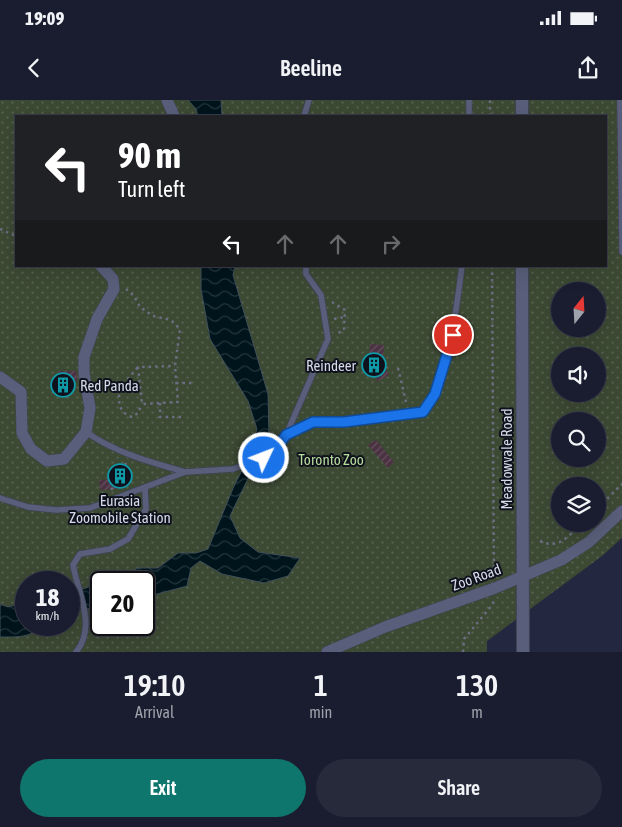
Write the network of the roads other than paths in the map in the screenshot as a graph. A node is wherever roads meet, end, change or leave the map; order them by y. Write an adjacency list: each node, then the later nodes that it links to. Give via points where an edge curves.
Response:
1 (167, 100): 6 (street)
2 (309, 100): 7 (lane)
3 (469, 100): 8 (lane)
4 (522, 100): 9 (main road)
5 (620, 100): 10 (lane)
6 (174, 115)
7 (304, 115)
8 (469, 115)
9 (522, 115)
10 (622, 252)
11 (102, 267): 16 (street, via 113,279 114,289 97,319 84,357 90,408)
12 (306, 267): 17 (lane, via 306,274 320,295 328,339)
13 (462, 267): 17 (lane, via 453,335 435,394 423,412 344,422 313,422)
14 (522, 267): 22 (main road, Meadowvale Road)
15 (0, 377): 16 (street, via 21,392 22,433 31,449 47,461 64,459)
16 (86, 432): 18 (lane, via 104,445 128,455)
17 (286, 435): 18 (lane, via 274,452 264,458 234,468)
18 (185, 472): 19 (lane)
19 (145, 488): 20 (lane, via 90,508 28,508); 23 (lane, via 146,509 128,539 110,549 80,554 72,565 87,623 84,643)
20 (0, 498)
21 (622, 511): 22 (street, Zoo Road, via 575,551)
22 (522, 576): 24 (street, Zoo Road, via 394,623); 25 (main road, Meadowvale Road)
23 (76, 652)
24 (327, 652)
25 (523, 652)

